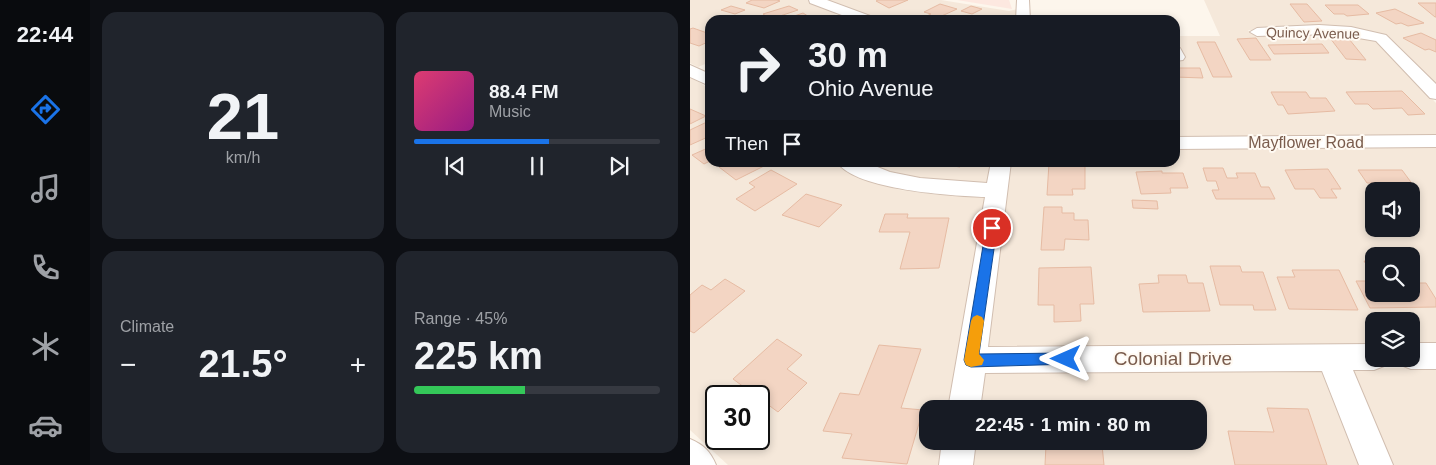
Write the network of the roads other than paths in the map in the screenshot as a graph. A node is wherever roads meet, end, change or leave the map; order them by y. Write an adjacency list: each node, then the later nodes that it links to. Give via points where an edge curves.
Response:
1 (815, 0): 3 (street)
2 (1023, 0): 6 (street)
3 (848, 12): 4 (street); 5 (street)
4 (840, 15)
5 (856, 15)
6 (1023, 15)
7 (1256, 32): 11 (street, Quincy Avenue, via 1343,31 1381,38)
8 (705, 68): 9 (street)
9 (691, 72): 10 (street)
10 (705, 79)
11 (1436, 94)
12 (1436, 141): 13 (street, Mayflower Road)
13 (1180, 142)
14 (856, 167): 16 (street, via 904,184 942,189)
15 (1000, 167): 16 (street)
16 (997, 190): 21 (street)
17 (1420, 356): 18 (street)
18 (1436, 356)
19 (1332, 357): 20 (street, Colonial Drive); 21 (street, Colonial Drive); 27 (street)
20 (1365, 357)
21 (971, 360): 22 (street)
22 (965, 400)
23 (958, 450): 26 (street)
24 (690, 456): 25 (street)
25 (699, 465)
26 (956, 465)
27 (1376, 465)

